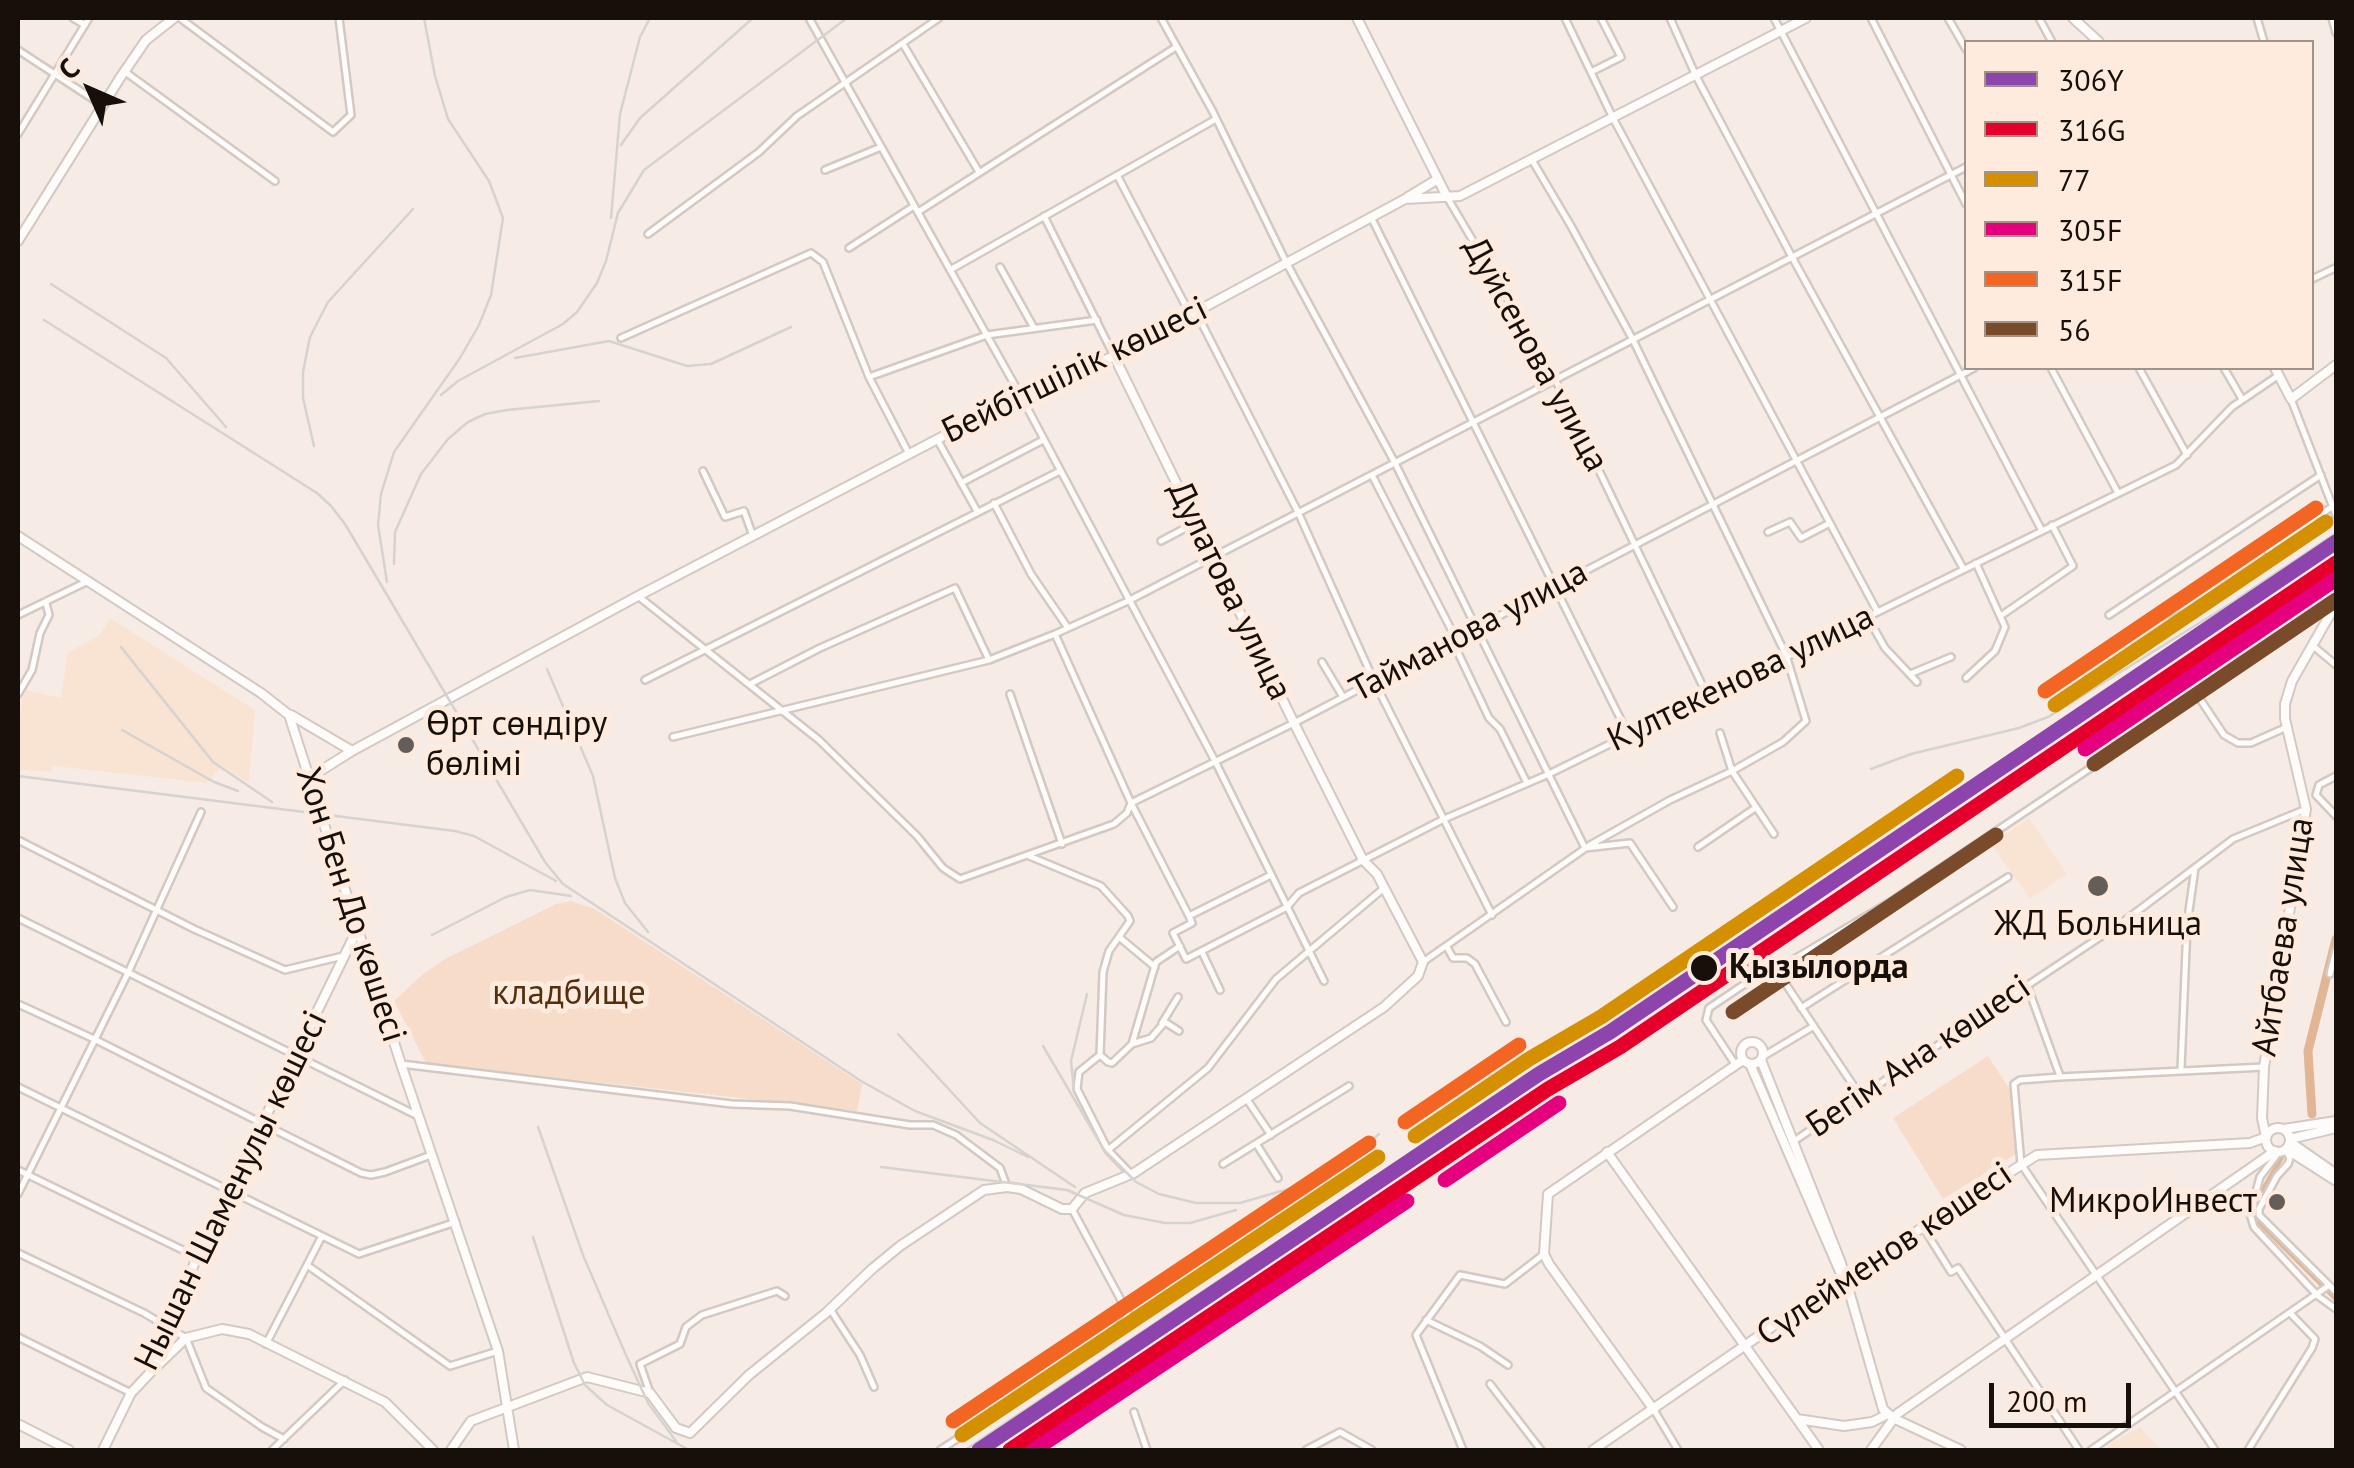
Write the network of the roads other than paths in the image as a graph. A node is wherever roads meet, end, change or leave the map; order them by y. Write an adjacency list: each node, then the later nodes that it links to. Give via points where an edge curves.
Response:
1 (73, 18): 19 (street)
2 (89, 18): 19 (street)
3 (172, 18): 4 (street, via 333,132 350,115); 28 (street)
4 (339, 18)
5 (809, 18): 32 (street)
6 (939, 18): 24 (street)
7 (1161, 18): 26 (street)
8 (1357, 18): 45 (street, Дуйсенова улица)
9 (1565, 18): 29 (street)
10 (1601, 18): 29 (street, via 1621,57)
11 (1670, 18): 31 (street)
12 (1774, 18): 20 (street)
13 (1806, 18): 20 (street, Бейбітшілік көшесі)
14 (1870, 18): 43 (street)
15 (1948, 18): 25 (street)
16 (2039, 18): 22 (street)
17 (2332, 18): 21 (street)
18 (2078, 19): 23 (street)
19 (85, 25): 30 (street)
20 (1781, 32): 31 (street, Бейбітшілік көшесі); 50 (street)
21 (2336, 33)
22 (2051, 40)
23 (2097, 40)
24 (903, 44): 32 (street); 41 (street)
25 (1964, 46)
26 (1177, 47): 35 (street); 41 (street)
27 (18, 50): 30 (street)
28 (124, 71): 33 (street); 44 (street)
29 (1591, 72): 34 (street)
30 (56, 73): 33 (street); 36 (street)
31 (1696, 76): 34 (street, Бейбітшілік көшесі); 57 (street)
32 (845, 84): 37 (street); 54 (street)
33 (102, 105): 53 (street)
34 (1613, 118): 38 (street, Бейбітшілік көшесі); 61 (street)
35 (1216, 119): 42 (street); 58 (street)
36 (18, 134)
37 (881, 146): 40 (street); 49 (street)
38 (1532, 160): 46 (street, Бейбітшілік көшесі); 67 (street)
39 (1964, 168): 43 (street)
40 (825, 170)
41 (979, 172): 49 (street)
42 (1116, 174): 51 (street); 62 (street)
43 (1952, 175): 48 (street); 50 (street)
44 (275, 180)
45 (1438, 180): 46 (street, Дуйсенова улица); 47 (street)
46 (1447, 197): 47 (street, Бейбітшілік көшесі); 77 (street, Дуйсенова улица)
47 (1405, 198): 52 (street, Бейбітшілік көшесі)
48 (1964, 200)
49 (916, 209): 56 (street); 60 (street)
50 (1876, 214): 57 (street); 75 (street)
51 (1044, 215): 60 (street); 63 (street, Дулатова улица)
52 (1371, 217): 58 (street, Бейбітшілік көшесі); 82 (street)
53 (22, 225): 55 (street)
54 (648, 234)
55 (18, 240)
56 (850, 248)
57 (1792, 258): 61 (street); 81 (street)
58 (1286, 262): 62 (street, Бейбітшілік көшесі); 88 (street)
59 (1000, 267): 64 (street)
60 (950, 270): 65 (street)
61 (1710, 300): 67 (street); 87 (street)
62 (1193, 313): 68 (street, Бейбітшілік көшесі); 99 (street)
63 (1097, 320): 64 (street); 68 (street, Дулатова улица)
64 (1034, 328): 65 (street)
65 (987, 336): 76 (street); 78 (street)
66 (621, 338): 76 (street, via 811,252 823,262)
67 (1633, 341): 77 (street); 96 (street)
68 (1114, 356): 78 (street, Бейбітшілік көшесі); 101 (street, Дулатова улица)
69 (2336, 365): 80 (street)
70 (1970, 370): 75 (street, Тайманова улица)
71 (2052, 370): 94 (street)
72 (2140, 370): 86 (street)
73 (2225, 370): 79 (street)
74 (2277, 371): 79 (street, Култекенова улица); 80 (street)
75 (1960, 375): 81 (street, Тайманова улица); 104 (street)
76 (869, 376): 85 (street)
77 (1556, 381): 82 (street); 109 (street, Дуйсенова улица)
78 (1022, 398): 83 (street, Бейбітшілік көшесі); 84 (street)
79 (2242, 399): 86 (street, Култекенова улица)
80 (2291, 399): 92 (street)
81 (1880, 417): 87 (street, Тайманова улица); 113 (street)
82 (1476, 423): 88 (street); 115 (street)
83 (937, 439): 85 (street, Бейбітшілік көшесі); 93 (street)
84 (1044, 440): 90 (street); 93 (street)
85 (909, 454): 107 (street, Бейбітшілік көшесі)
86 (2186, 456): 94 (street, Култекенова улица)
87 (1796, 461): 96 (street, Тайманова улица); 102 (street)
88 (1395, 463): 91 (street); 126 (street)
89 (703, 471): 107 (street, via 725,517 744,512)
90 (1060, 471): 95 (street); 117 (street)
91 (1372, 475): 99 (street); 128 (street)
92 (2321, 475): 97 (street); 121 (street)
93 (961, 483): 98 (street)
94 (2118, 494): 103 (street, Култекенова улица)
95 (994, 503): 98 (street); 125 (street)
96 (1713, 504): 109 (street, Тайманова улица); 131 (street)
97 (2333, 506): 100 (street); 110 (street)
98 (977, 512): 130 (street)
99 (1298, 512): 111 (street); 139 (street)
100 (2336, 515)
101 (1195, 523): 108 (street); 111 (street, Дулатова улица)
102 (1830, 524): 105 (street, via 1800,538 1790,522); 120 (street)
103 (2052, 525): 104 (street, Култекенова улица); 123 (street, via 2072,566)
104 (2041, 529): 112 (street, Култекенова улица)
105 (1768, 532)
106 (18, 536): 114 (street)
107 (753, 536): 116 (street, Бейбітшілік көшесі)
108 (1161, 541)
109 (1636, 545): 115 (street, Тайманова улица); 144 (street, Дуйсенова улица)
110 (2268, 551)
111 (1212, 557): 117 (street); 148 (street, Дулатова улица)
112 (1976, 562): 113 (street, Култекенова улица); 123 (street)
113 (1964, 568): 120 (street, Култекенова улица)
114 (86, 582): 118 (street); 147 (street)
115 (1557, 586): 126 (street, Тайманова улица); 151 (street)
116 (638, 596): 130 (street); 153 (street, Бейбітшілік көшесі)
117 (1128, 602): 125 (street); 154 (street)
118 (46, 603): 122 (street); 142 (street, via 49,615)
119 (2336, 604): 129 (street, Айтбаева улица)
120 (1877, 611): 124 (street, Култекенова улица)
121 (2109, 614)
122 (18, 615)
123 (2002, 615): 137 (street, via 2004,637)
124 (1867, 616): 131 (street, Култекенова улица); 136 (street)
125 (1068, 628): 127 (street)
126 (1475, 628): 128 (street, Тайманова улица); 156 (street)
127 (1055, 634): 133 (street); 161 (street)
128 (1454, 640): 139 (street, Тайманова улица); 159 (street)
129 (2312, 645): 135 (street); 149 (street, Айтбаева улица, via 2288,690)
130 (706, 649): 138 (street); 141 (street)
131 (1786, 656): 144 (street, Култекенова улица); 155 (street, via 1806,721)
132 (1951, 656): 136 (street)
133 (989, 660): 141 (street, via 955,588); 146 (street)
134 (1322, 662): 145 (street)
135 (2336, 665)
136 (1910, 674): 140 (street)
137 (1966, 678)
138 (645, 680)
139 (1374, 681): 145 (street, Тайманова улица); 166 (street)
140 (1918, 682)
141 (750, 684): 146 (street)
142 (18, 694)
143 (1010, 694): 171 (street)
144 (1708, 695): 151 (street, Култекенова улица)
145 (1344, 697): 148 (street, Тайманова улица)
146 (781, 708): 152 (street); 174 (street, Тайманова улица, via 960,880)
147 (289, 715): 153 (street); 158 (street, Хон Бен До көшесі)
148 (1294, 723): 154 (street, Тайманова улица); 175 (street, Дулатова улица)
149 (2287, 727): 162 (street, Айтбаева улица); 198 (street, via 2238,743 2224,735 2198,696 1892,902)
150 (1720, 733): 155 (street)
151 (1628, 734): 156 (street, Култекенова улица)
152 (674, 737)
153 (352, 751): 158 (street, Бейбітшілік көшесі)
154 (1215, 760): 161 (street, Тайманова улица); 177 (street)
155 (1732, 771): 163 (street); 167 (street)
156 (1548, 774): 159 (street, Култекенова улица); 173 (street)
157 (2336, 776): 160 (street, Бегім Ана көшесі, via 2319,785)
158 (308, 778): 188 (street, Хон Бен До көшесі)
159 (1527, 784): 166 (street, Култекенова улица)
160 (2316, 795): 162 (street, Бегім Ана көшесі); 165 (street)
161 (1131, 803): 171 (street, Тайманова улица, via 1114,824); 184 (street)
162 (2305, 805): 176 (street, Бегім Ана көшесі, via 2233,839); 218 (street, Айтбаева улица)
163 (1755, 808): 168 (street); 172 (street)
164 (200, 812): 182 (street)
165 (2336, 816)
166 (1444, 819): 175 (street, Култекенова улица); 183 (street)
167 (1622, 826): 170 (street); 173 (street)
168 (1774, 834)
169 (18, 840): 182 (street)
170 (1630, 843): 173 (street); 181 (street)
171 (1062, 844): 174 (street, Тайманова улица)
172 (1698, 847)
173 (1585, 848): 183 (street)
174 (1028, 856): 189 (street, via 1101,886 1130,921)
175 (1364, 860): 179 (street, Дулатова улица); 180 (street, Култекенова улица)
176 (2195, 868): 186 (street, Бегім Ана көшесі); 187 (street)
177 (1271, 874): 180 (street); 184 (street)
178 (2008, 877): 206 (street)
179 (1384, 888): 192 (street); 196 (street, Дулатова улица)
180 (1287, 907): 192 (street); 194 (street, Култекенова улица)
181 (1674, 907)
182 (156, 910): 195 (street, via 286,970); 199 (street)
183 (1492, 915): 191 (street)
184 (1189, 916): 190 (street, via 1192,923 1173,933)
185 (18, 918): 199 (street)
186 (2126, 919): 187 (street); 202 (street, Бегім Ана көшесі)
187 (2186, 926): 219 (street)
188 (358, 928): 195 (street, Нышан Шаменулы көшесі); 217 (street, Хон Бен До көшесі)
189 (1119, 937): 197 (street); 214 (street, via 1104,972)
190 (1180, 946): 194 (street, Култекенова улица, via 1186,960); 197 (street)
191 (1446, 947): 196 (street); 207 (street, via 1453,958 1475,964)
192 (1309, 949): 201 (street); 236 (street, via 1276,979 1208,1068)
193 (2336, 950): 200 (street)
194 (1202, 952): 203 (street)
195 (344, 956): 213 (street, Нышан Шаменулы көшесі)
196 (1423, 962): 223 (street, via 1411,985 1384,1006)
197 (1154, 967): 212 (street)
198 (1776, 970): 206 (street); 216 (street, via 1767,969 1706,1012)
199 (128, 973): 211 (street); 213 (street)
200 (2330, 974)
201 (1324, 981)
202 (2027, 985): 220 (street); 224 (street, Бегім Ана көшесі)
203 (1220, 990)
204 (1178, 997): 208 (street)
205 (18, 1004): 211 (street)
206 (1801, 1008): 209 (street)
207 (1506, 1022)
208 (1162, 1023): 210 (street); 212 (street, via 1151,1038)
209 (1814, 1026): 215 (street); 224 (street)
210 (1179, 1031)
211 (94, 1039): 226 (street); 229 (street)
212 (1132, 1044): 214 (street, via 1112,1063)
213 (296, 1055): 228 (street); 229 (street, Нышан Шаменулы көшесі)
214 (1100, 1055): 236 (street, via 1078,1072 1077,1089)
215 (1762, 1059): 216 (street); 216 (street, via 1760,1045 1748,1042); 233 (street)
216 (1743, 1063): 233 (street); 237 (street)
217 (401, 1064): 228 (street, Хон Бен До көшесі); 247 (street, via 933,1125 1000,1168)
218 (2264, 1067): 219 (street); 225 (street, Айтбаева улица)
219 (2182, 1070): 220 (street)
220 (2060, 1077): 241 (street, via 2014,1084)
221 (1349, 1086): 232 (street)
222 (18, 1087): 226 (street)
223 (1246, 1098): 232 (street); 243 (street)
224 (1861, 1098): 233 (street, Бегім Ана көшесі)
225 (2262, 1106): 231 (street); 234 (street, Айтбаева улица)
226 (59, 1107): 244 (street); 248 (street)
227 (2336, 1111): 230 (street)
228 (419, 1116): 238 (street, Хон Бен До көшесі)
229 (263, 1124): 238 (street, via 371,1175); 248 (street, Нышан Шаменулы көшесі)
230 (2331, 1126): 231 (street); 234 (street); 239 (street, via 2307,1143)
231 (2282, 1128): 234 (street); 234 (street, via 2270,1130)
232 (1271, 1135): 235 (street)
233 (1789, 1144): 259 (street)
234 (2279, 1145): 239 (street); 241 (street, Сүлейменов көшесі, via 2037,1155); 246 (street); 258 (street); 260 (street, via 2290,1158 2258,1212); 263 (street, via 2260,1177 2250,1214 2254,1227)
235 (1257, 1146): 240 (street); 245 (street)
236 (1108, 1150): 243 (street)
237 (1607, 1152): 255 (street, via 1548,1194); 273 (street)
238 (433, 1154): 251 (street, Хон Бен До көшесі)
239 (2315, 1158): 246 (street)
240 (1223, 1164)
241 (2020, 1164): 252 (street, Сүлейменов көшесі); 258 (street)
242 (18, 1170): 244 (street)
243 (1133, 1173): 250 (street, via 1085,1193)
244 (27, 1175): 249 (street); 256 (street)
245 (1278, 1178)
246 (2336, 1178)
247 (1007, 1186): 250 (street); 264 (street, via 984,1190 900,1246)
248 (230, 1191): 253 (street); 256 (street, Нышан Шаменулы көшесі)
249 (18, 1194)
250 (1072, 1209): 296 (street, via 1129,1315 1102,1344)
251 (457, 1222): 253 (street, via 359,1254); 274 (street, Хон Бен До көшесі)
252 (1923, 1227): 259 (street, Сүлейменов көшесі); 271 (street)
253 (322, 1236): 257 (street)
254 (18, 1254): 268 (street)
255 (1544, 1254): 267 (street, via 1505,1284 1460,1274); 284 (street)
256 (197, 1257): 268 (street, Нышан Шаменулы көшесі)
257 (307, 1265): 272 (street); 274 (street, via 450,1366)
258 (2096, 1276): 271 (street); 280 (street)
259 (1844, 1278): 273 (street, Сүлейменов көшесі); 286 (street, via 1880,1400)
260 (2328, 1286): 261 (street); 263 (street)
261 (2336, 1292)
262 (786, 1296): 282 (street, via 777,1291 702,1315 686,1327 680,1344 640,1364)
263 (2318, 1296): 265 (street); 266 (street)
264 (830, 1309): 279 (street); 282 (street, via 690,1433 676,1428)
265 (2336, 1309)
266 (2291, 1314): 280 (street); 310 (street, via 2314,1338 2312,1348)
267 (1426, 1320): 275 (street); 300 (street, via 1416,1335)
268 (166, 1328): 270 (street); 276 (street, Нышан Шаменулы көшесі)
269 (18, 1336): 281 (street)
270 (186, 1338): 272 (street, via 222,1328); 276 (street); 289 (street, via 206,1388)
271 (2004, 1340): 286 (street); 307 (street)
272 (266, 1344): 277 (street)
273 (1747, 1347): 284 (street, Сүлейменов көшесі); 287 (street)
274 (498, 1351): 283 (street, Хон Бен До көшесі)
275 (1508, 1364)
276 (149, 1374): 281 (street, Нышан Шаменулы көшесі)
277 (346, 1380): 289 (street); 293 (street, via 385,1402)
278 (1490, 1384): 301 (street)
279 (874, 1388)
280 (2177, 1392): 308 (street); 309 (street)
281 (132, 1393): 291 (street, Нышан Шаменулы көшесі)
282 (650, 1393): 283 (street, via 587,1377)
283 (508, 1406): 294 (street, via 471,1421); 295 (street, Хон Бен До көшесі)
284 (1654, 1410): 302 (street, Сүлейменов көшесі); 303 (street)
285 (1134, 1412): 297 (street)
286 (1891, 1416): 287 (street, via 1844,1426); 305 (street); 306 (street)
287 (1797, 1419): 304 (street)
288 (18, 1424): 290 (street)
289 (284, 1439): 292 (street)
290 (69, 1450)
291 (103, 1450)
292 (272, 1450)
293 (433, 1450)
294 (451, 1450)
295 (514, 1450)
296 (940, 1450)
297 (1147, 1450)
298 (1306, 1450): 299 (street, via 1340,1432)
299 (1372, 1450)
300 (1463, 1450)
301 (1541, 1450)
302 (1592, 1450)
303 (1678, 1450)
304 (1819, 1450)
305 (1871, 1450)
306 (1961, 1450)
307 (2080, 1450)
308 (2091, 1450)
309 (2215, 1450)
310 (2248, 1450)

